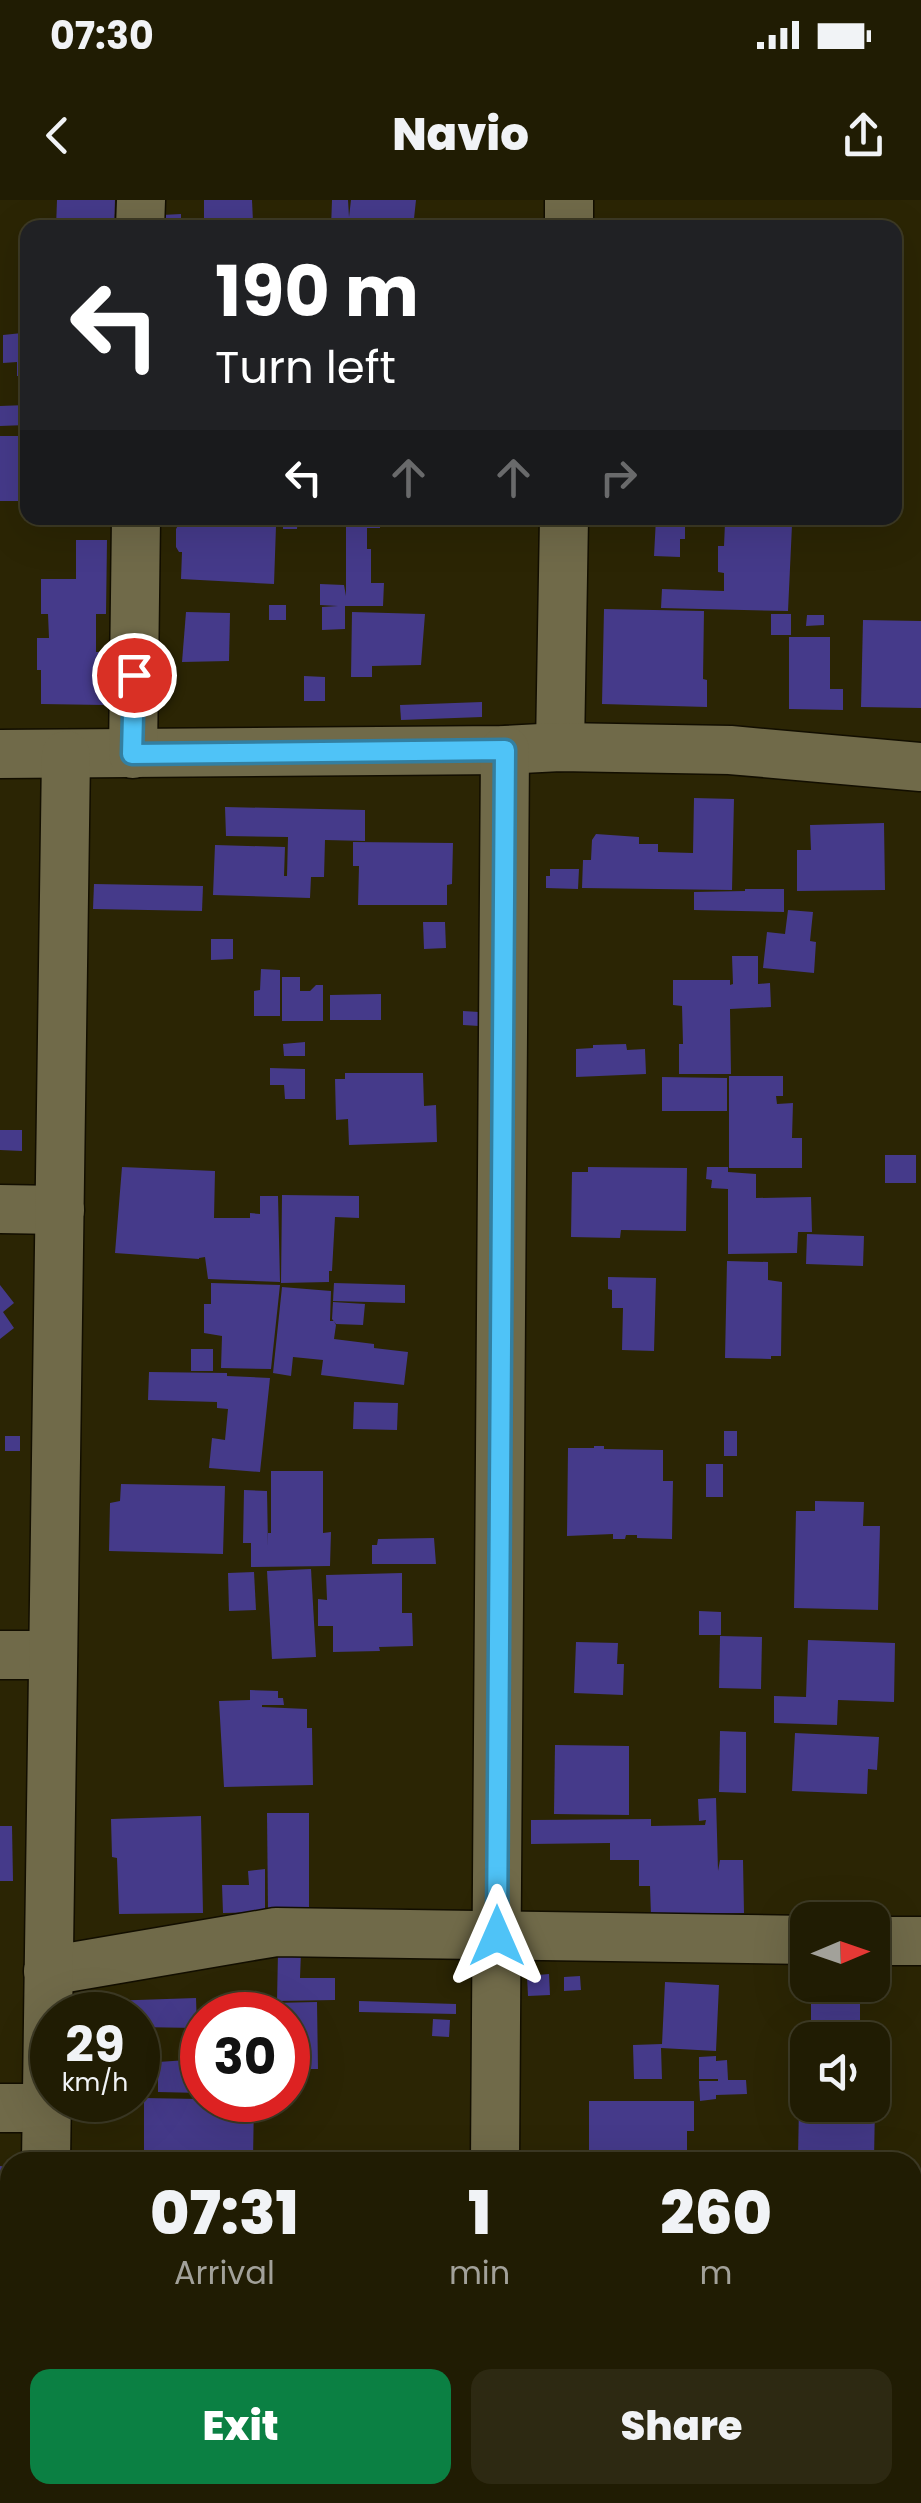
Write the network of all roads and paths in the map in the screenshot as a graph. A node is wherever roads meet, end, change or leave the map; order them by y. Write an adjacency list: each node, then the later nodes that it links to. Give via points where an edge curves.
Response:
1 (136, 525): 7 (street)
2 (564, 525): 3 (street)
3 (560, 747): 4 (street); 8 (street, via 730,750)
4 (505, 750): 7 (street); 13 (street)
5 (0, 754): 6 (street)
6 (66, 754): 7 (street); 10 (street)
7 (132, 754)
8 (921, 767)
9 (0, 1209): 10 (street)
10 (60, 1210): 12 (street)
11 (0, 1655): 12 (street)
12 (53, 1656): 17 (street)
13 (497, 1936): 14 (street); 17 (street, via 276,1932); 23 (street)
14 (790, 1940)
15 (890, 1941): 16 (street)
16 (921, 1942)
17 (48, 1971): 18 (street)
18 (48, 1992)
19 (0, 2108): 20 (street)
20 (30, 2108)
21 (47, 2122): 22 (street)
22 (46, 2152)
23 (495, 2152)

